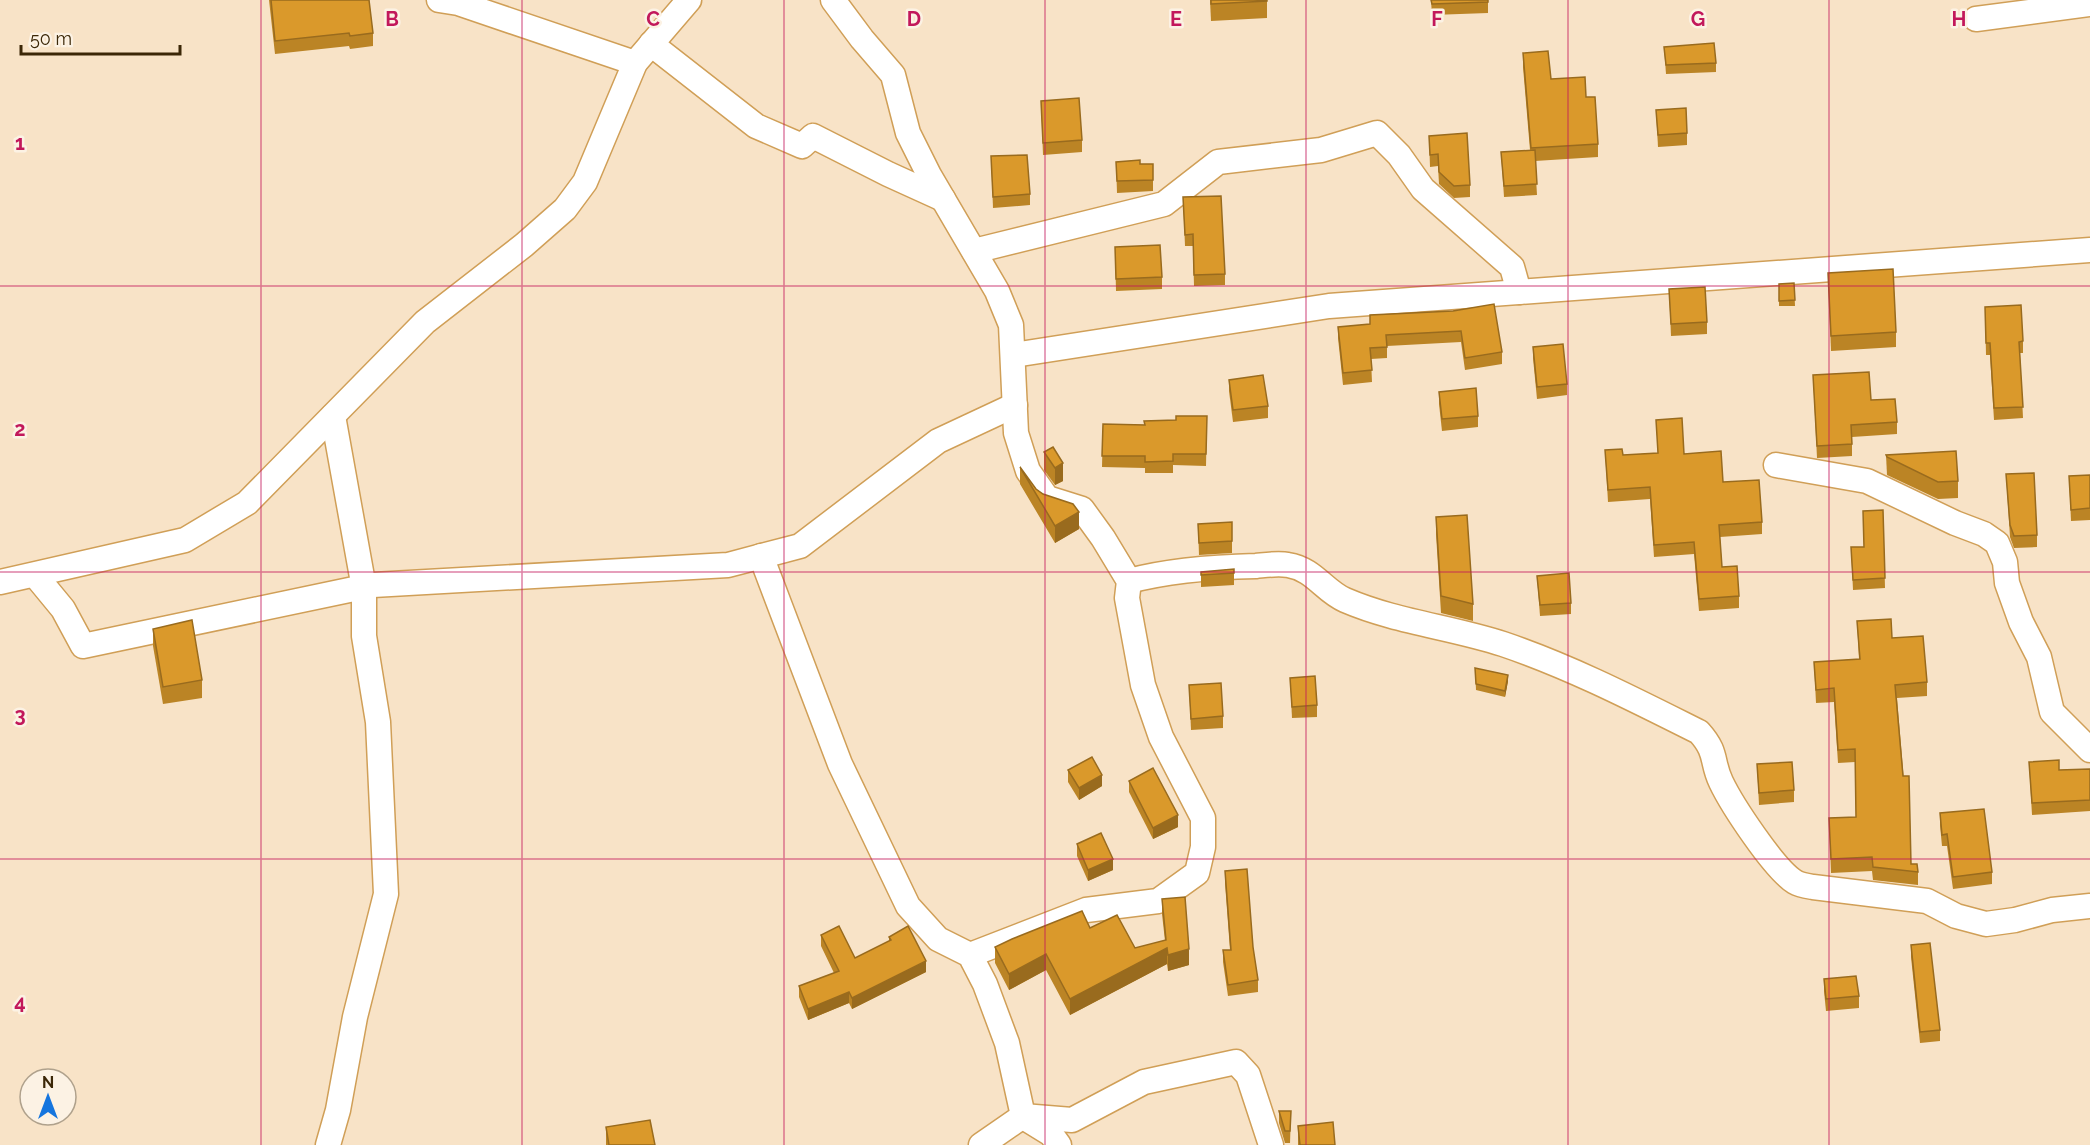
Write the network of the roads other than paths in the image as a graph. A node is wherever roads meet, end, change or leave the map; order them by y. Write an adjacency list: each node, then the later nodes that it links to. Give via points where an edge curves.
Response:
1 (439, 0): 7 (street)
2 (690, 0): 6 (street)
3 (833, 0): 8 (street, via 893,75 908,133)
4 (2090, 4): 5 (street)
5 (1976, 19)
6 (651, 44): 7 (street); 8 (street, via 756,126 802,146 813,136)
7 (634, 63): 14 (street, via 585,182 565,209 425,322)
8 (943, 199): 10 (street)
9 (2090, 250): 11 (street)
10 (974, 251): 11 (street, via 1164,204 1218,162 1321,150 1377,133 1399,155 1423,189 1512,267); 12 (street, via 998,291 1011,325)
11 (1519, 292): 12 (street, via 1329,306)
12 (1014, 355): 13 (street)
13 (1015, 405): 16 (street, via 938,441 800,546); 18 (street, via 1016,433 1028,471 1047,498 1082,509)
14 (333, 416): 17 (street, via 248,503 185,540); 20 (street)
15 (1776, 465): 21 (street, via 1868,481 1997,543 2021,622 2039,657 2052,712)
16 (760, 556): 20 (street, via 728,565); 23 (street, via 840,764 908,906 938,939)
17 (35, 575): 19 (street); 20 (street, via 63,609 83,646)
18 (1129, 581): 22 (street, via 1157,574 1288,565 1311,573 1343,599 1402,619 1503,644 1575,671 1699,732 1710,744 1720,780 1732,801 1780,868 1796,882 1927,901 1956,916 1986,924); 23 (street, via 1127,598 1143,685 1161,736 1203,818 1203,847 1197,873 1158,901 1086,910)
19 (0, 582)
20 (364, 588): 25 (street, via 364,636 378,722 386,894)
21 (2090, 750)
22 (2090, 906)
23 (970, 955): 24 (street, via 1007,1043)
24 (1023, 1116): 26 (street); 27 (street, via 1051,1134); 28 (street, via 1072,1120 1144,1082 1236,1062 1248,1075)
25 (328, 1145)
26 (981, 1145)
27 (1059, 1145)
28 (1271, 1145)

